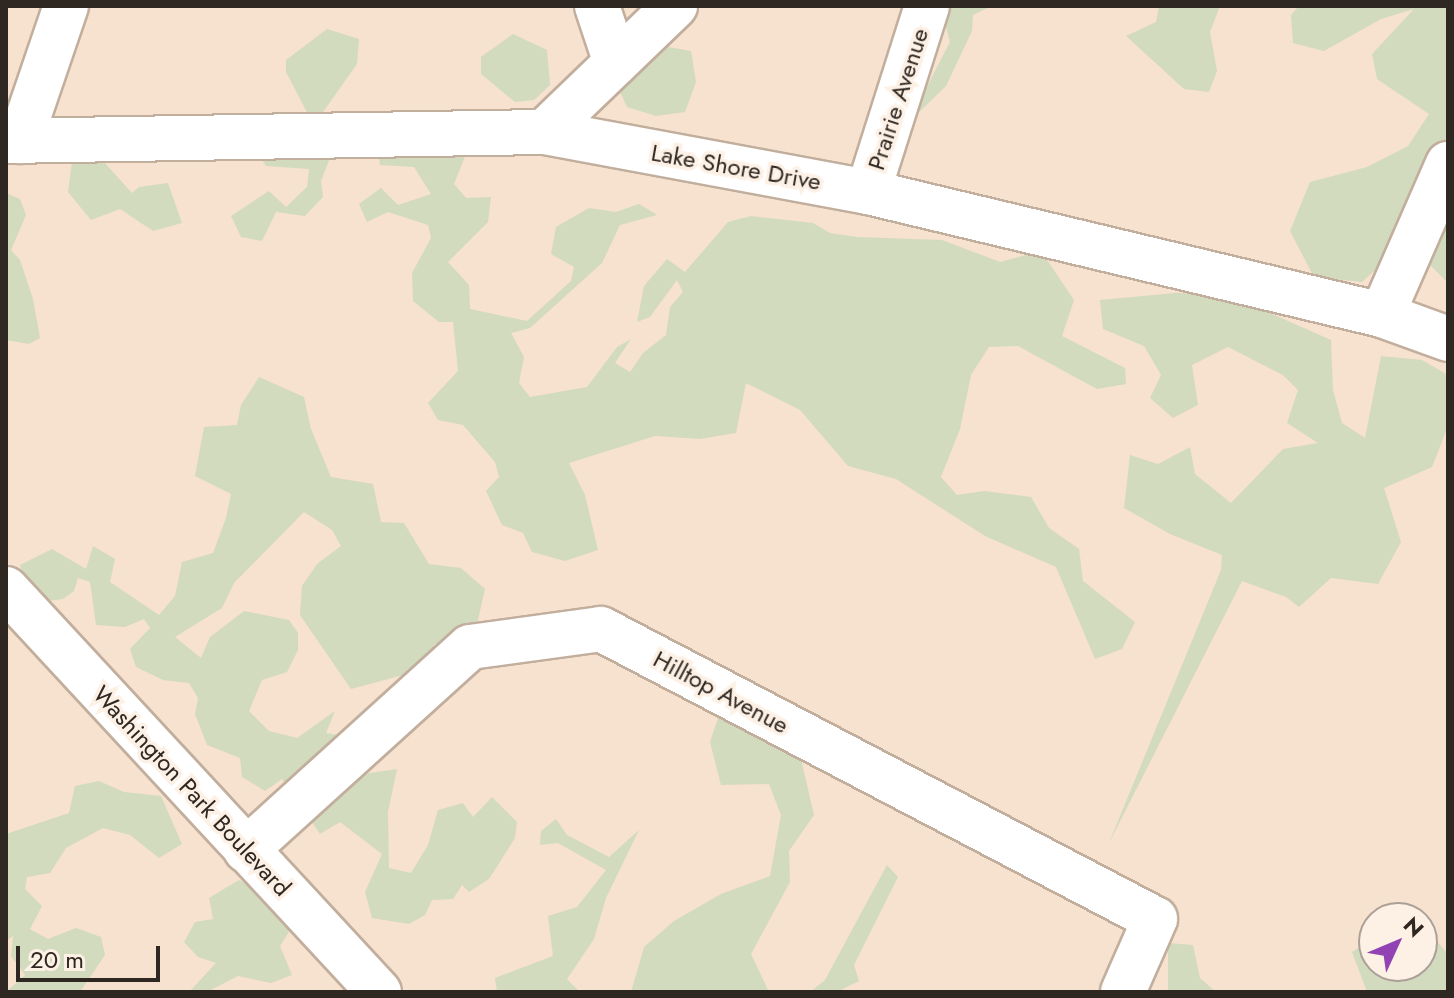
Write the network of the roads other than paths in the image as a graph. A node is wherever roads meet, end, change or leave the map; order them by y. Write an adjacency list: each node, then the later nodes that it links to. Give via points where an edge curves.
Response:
1 (66, 6): 7 (street)
2 (597, 6): 5 (street)
3 (675, 6): 5 (street)
4 (927, 6): 9 (street, Prairie Avenue)
5 (616, 63): 6 (street)
6 (544, 132): 7 (street, Lake Shore Drive); 9 (street, Lake Shore Drive)
7 (13, 141)
8 (1448, 164): 10 (street)
9 (868, 192): 10 (street, Lake Shore Drive)
10 (1382, 315): 11 (street, Lake Shore Drive)
11 (1448, 339)
12 (6, 589): 13 (street, Washington Park Boulevard)
13 (246, 850): 14 (street, Washington Park Boulevard); 15 (street, Hilltop Avenue, via 470,647 601,629 1155,919)
14 (379, 992)
15 (1123, 992)

